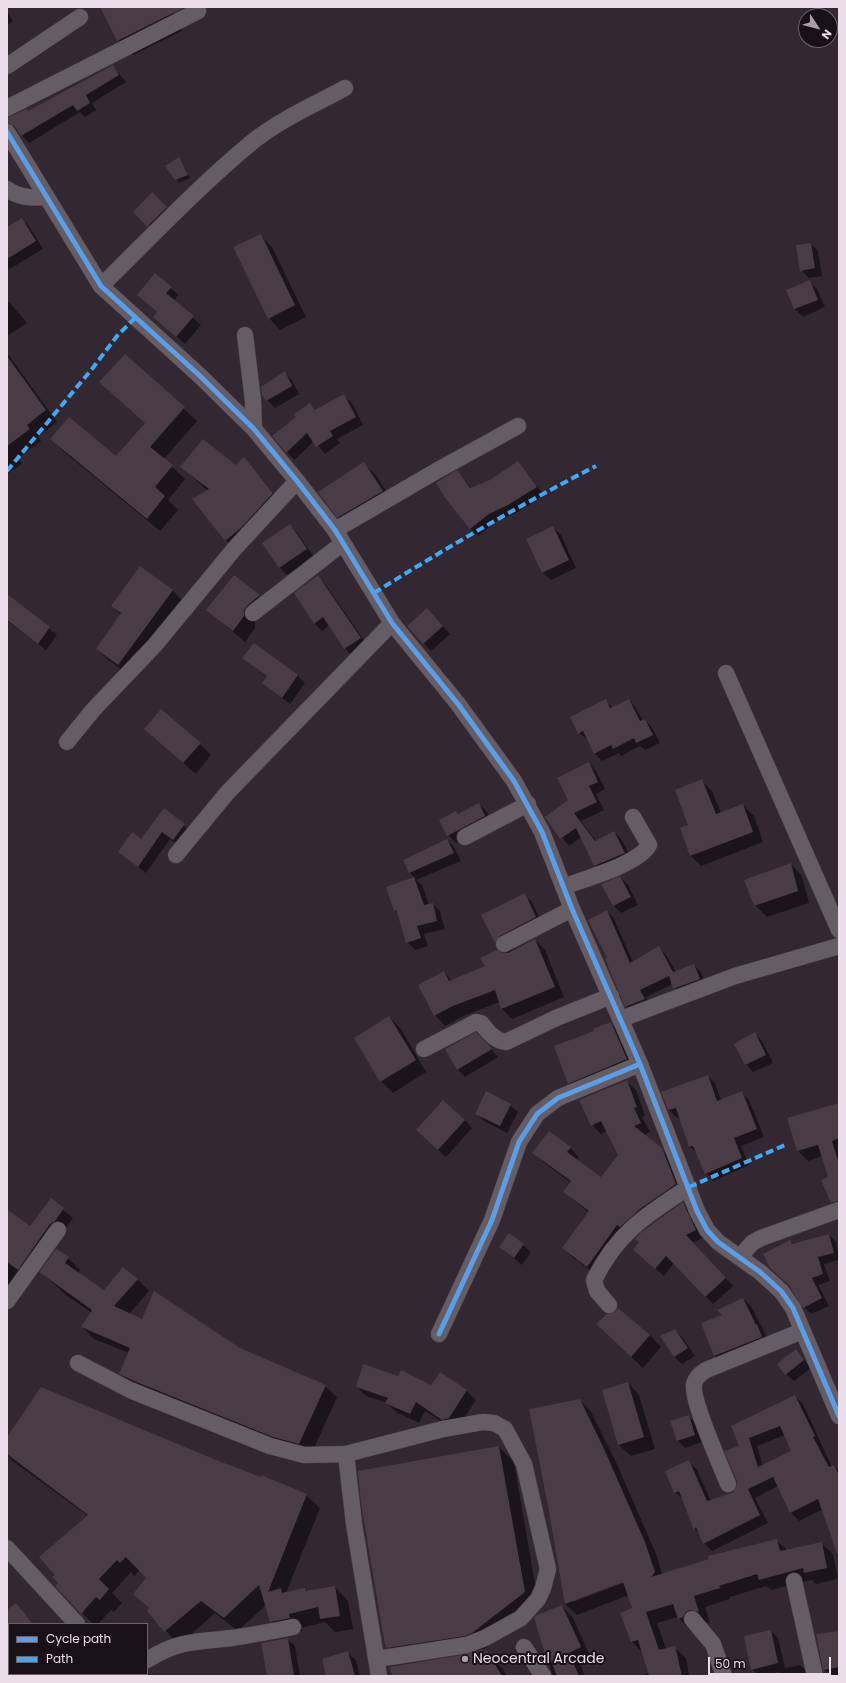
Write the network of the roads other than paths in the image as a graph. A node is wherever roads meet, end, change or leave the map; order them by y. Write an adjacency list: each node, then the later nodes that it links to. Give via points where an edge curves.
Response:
1 (198, 11): 5 (street)
2 (80, 17): 3 (street)
3 (7, 66)
4 (346, 88): 9 (street, via 281,123 252,143)
5 (7, 108)
6 (7, 132): 8 (street)
7 (7, 189): 8 (street, via 21,196)
8 (46, 197): 9 (street)
9 (101, 286): 12 (street, via 169,346)
10 (245, 335): 12 (street)
11 (518, 426): 14 (street, via 438,470)
12 (254, 429): 13 (street)
13 (297, 481): 14 (street); 18 (street, via 234,548 155,645)
14 (339, 536): 15 (street); 16 (street)
15 (253, 613)
16 (392, 623): 19 (street, via 458,704); 22 (street, via 228,793)
17 (726, 673): 25 (street)
18 (67, 742)
19 (528, 804): 21 (street); 23 (street, via 542,832)
20 (633, 817): 23 (street, via 648,845 645,852 625,863)
21 (465, 837)
22 (176, 855)
23 (563, 887): 24 (street)
24 (572, 909): 26 (street); 28 (street)
25 (839, 930)
26 (504, 944)
27 (839, 946): 29 (street, via 735,976)
28 (611, 996): 29 (street); 30 (street, via 506,1042 500,1042 482,1023 476,1022)
29 (620, 1019): 31 (street)
30 (424, 1049)
31 (640, 1064): 32 (street); 39 (street, via 558,1098 537,1114 519,1142 492,1220)
32 (689, 1187): 35 (street, via 707,1230 718,1242); 37 (street, via 648,1214 609,1252 594,1280 597,1291)
33 (839, 1210): 35 (street, via 761,1238 752,1243)
34 (58, 1230): 36 (street)
35 (740, 1257): 38 (street, via 781,1291 793,1308)
36 (7, 1301)
37 (609, 1305)
38 (802, 1331): 41 (street); 43 (street, via 706,1370 698,1376 694,1385 695,1394)
39 (439, 1334)
40 (78, 1363): 42 (street, via 130,1390 270,1446 304,1455)
41 (839, 1416)
42 (346, 1454): 50 (street, via 354,1524); 50 (street, via 443,1429 483,1422 494,1423 505,1429 524,1464 548,1569 538,1599 526,1613 485,1638 467,1645)
43 (728, 1484)
44 (7, 1548): 47 (street)
45 (794, 1581): 55 (street)
46 (692, 1619): 54 (street, via 713,1644)
47 (76, 1623)
48 (293, 1627): 51 (street, via 260,1634 179,1644)
49 (524, 1646): 53 (street)
50 (377, 1659): 52 (street)
51 (148, 1660)
52 (379, 1676)
53 (542, 1676)
54 (724, 1676)
55 (815, 1676)

